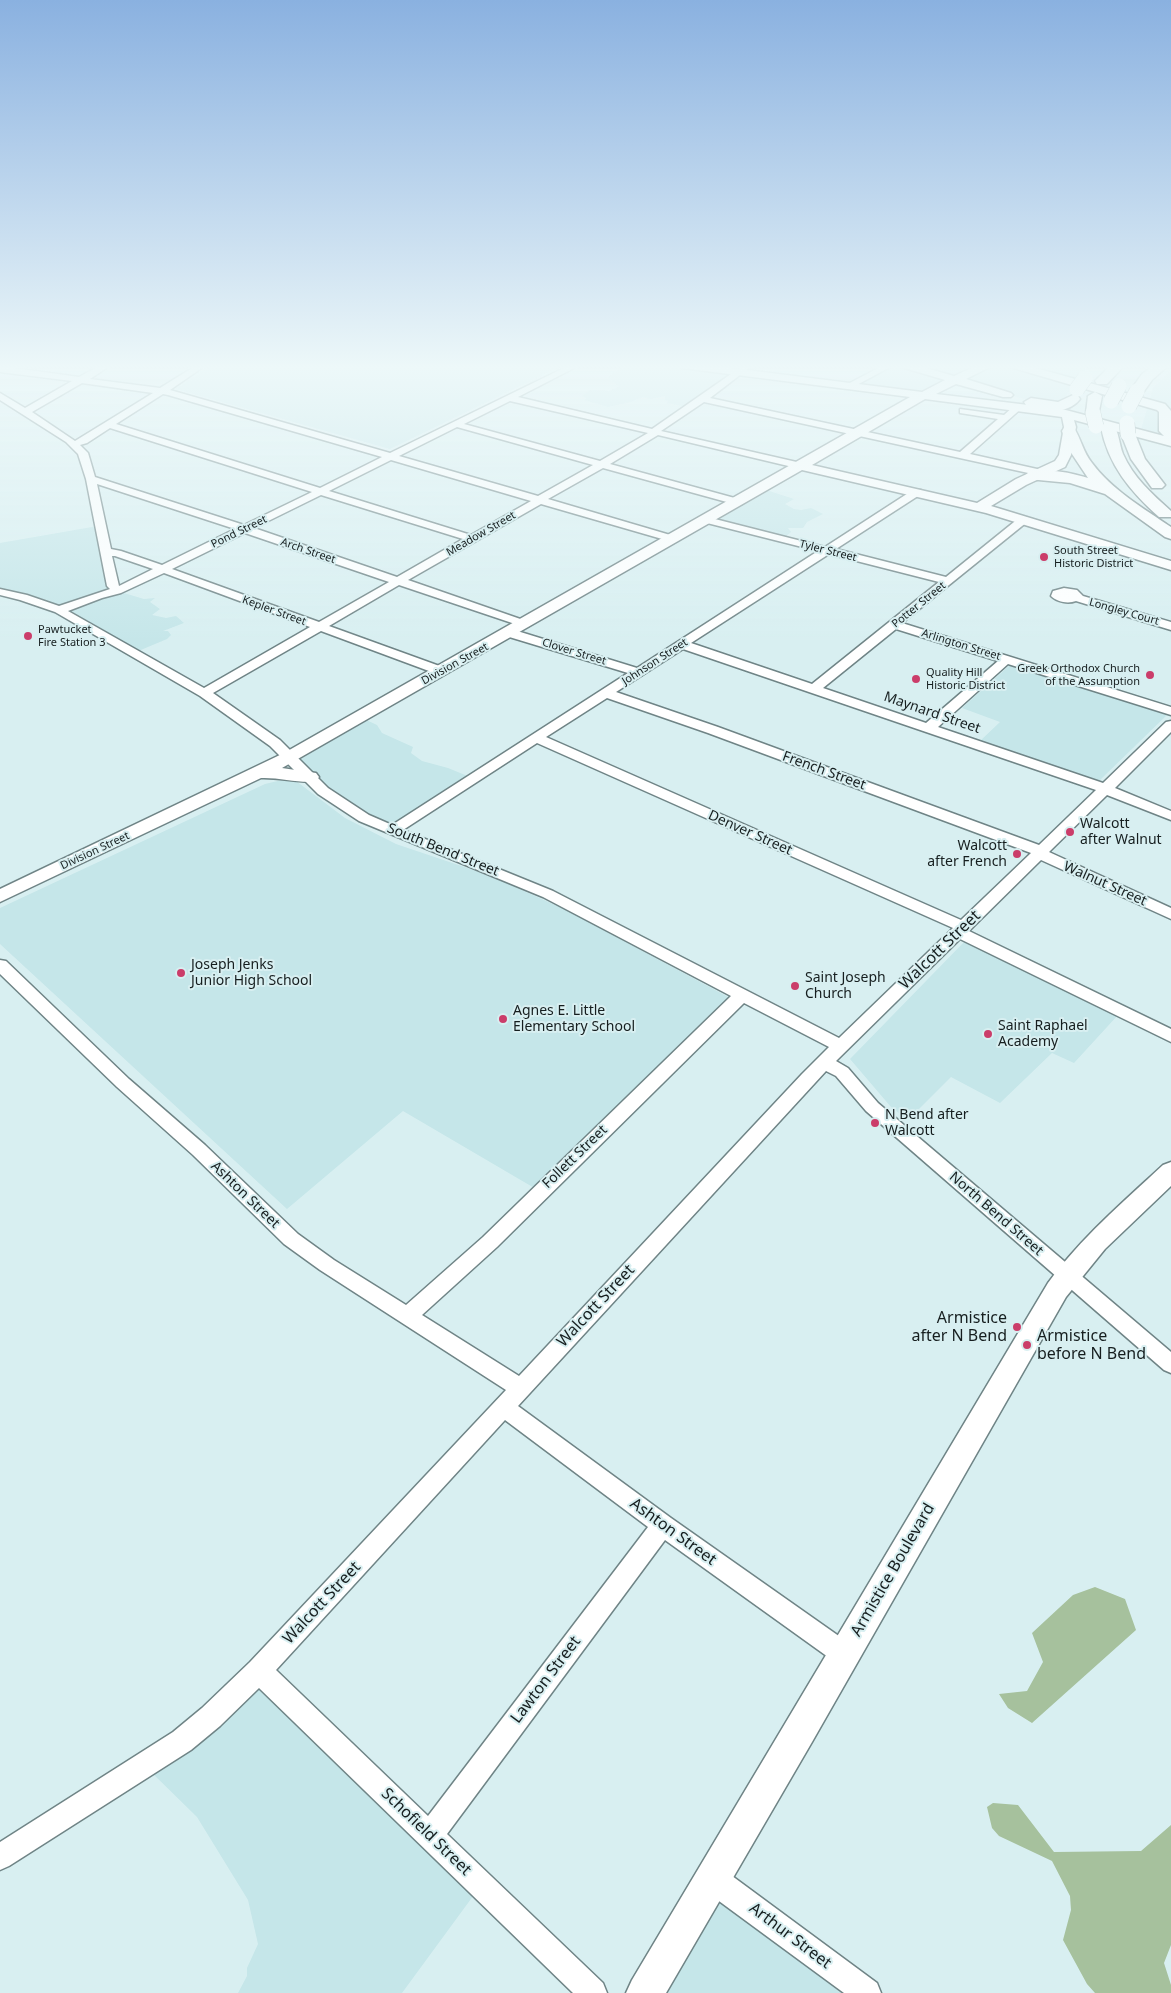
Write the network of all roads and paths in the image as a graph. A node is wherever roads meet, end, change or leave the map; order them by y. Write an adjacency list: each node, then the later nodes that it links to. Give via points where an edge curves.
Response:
1 (85, 458): 17 (street)
2 (216, 458): 18 (street)
3 (388, 458): 18 (street, Pond Street)
4 (399, 458): 22 (street)
5 (574, 458): 14 (street)
6 (615, 458): 14 (street, Meadow Street)
7 (768, 458): 15 (street)
8 (816, 458): 15 (main road, Division Street)
9 (975, 458): 16 (street)
10 (1064, 458): 16 (main road, via 1054,468)
11 (1080, 458): 20 (highway)
12 (1118, 458): 25 (highway, via 1135,485)
13 (1138, 458): 21 (highway, bridge, via 1150,477)
14 (602, 466): 22 (street, Meadow Street); 23 (street)
15 (802, 466): 19 (main road); 23 (main road, Division Street)
16 (1037, 474): 20 (highway, via 1068,478); 24 (main road)
17 (91, 479): 28 (street, Arch Street); 33 (street)
18 (322, 491): 28 (street, Pond Street); 30 (street)
19 (917, 492): 24 (main road); 32 (street, Johnson Street)
20 (1114, 493): 29 (highway)
21 (1169, 496)
22 (540, 500): 30 (street, Meadow Street); 31 (street)
23 (738, 502): 26 (main road, Division Street)
24 (980, 507): 27 (main road)
25 (1171, 519)
26 (707, 520): 31 (main road, Division Street); 32 (street, Tyler Street)
27 (1024, 520): 34 (main road); 37 (street, Potter Street)
28 (245, 529): 35 (street, Pond Street); 36 (street, Arch Street)
29 (1171, 534)
30 (473, 538): 36 (street, Meadow Street)
31 (673, 539): 42 (main road, Division Street)
32 (828, 551): 37 (street, Tyler Street); 47 (street, Johnson Street)
33 (106, 552): 35 (street, Kepler Street); 38 (street)
34 (1171, 566)
35 (163, 569): 38 (street, Pond Street); 45 (street, Kepler Street)
36 (400, 581): 42 (street, Arch Street); 45 (street, Meadow Street)
37 (949, 581): 43 (street, Potter Street)
38 (117, 591): 41 (street, Pond Street, via 109,598)
39 (0, 592): 41 (street, South Bend Street)
40 (1077, 598): 44 (street, Longley Court)
41 (65, 613): 52 (street, South Bend Street)
42 (525, 624): 46 (main road, Division Street)
43 (895, 625): 48 (street, Arlington Street); 51 (street, Potter Street)
44 (1171, 626)
45 (319, 627): 49 (street, Kepler Street); 52 (street, Meadow Street)
46 (510, 633): 49 (main road, Division Street); 50 (street, Clover Street)
47 (681, 644): 50 (street, Johnson Street); 51 (street, Maynard Street)
48 (1007, 659): 54 (street, Arlington Street); 56 (street)
49 (441, 671): 58 (main road, Division Street)
50 (638, 672): 53 (street, Johnson Street)
51 (814, 689): 56 (street, Maynard Street)
52 (204, 693): 58 (street, South Bend Street)
53 (606, 693): 57 (street, Johnson Street); 64 (street, French Street, via 1024,844)
54 (1171, 711)
55 (1171, 726): 61 (street, Walcott Street)
56 (929, 728): 61 (street, Maynard Street)
57 (536, 738): 63 (street, Johnson Street); 67 (street, Denver Street)
58 (290, 757): 59 (main road, Division Street); 60 (street, South Bend Street)
59 (258, 773): 60 (main road, via 276,772); 65 (main road, Division Street)
60 (310, 778): 63 (street, South Bend Street, via 340,804)
61 (1106, 789): 62 (street, Maynard Street); 64 (street, Walcott Street)
62 (1171, 816)
63 (392, 831): 69 (street, South Bend Street, via 548,894)
64 (1041, 853): 66 (street, Walnut Street); 67 (street, Walcott Street)
65 (0, 896)
66 (1171, 914)
67 (961, 930): 70 (street, Denver Street); 71 (street, Walcott Street)
68 (0, 964): 75 (street, Ashton Street, via 291,1239)
69 (741, 996): 71 (street, South Bend Street); 75 (street, Follett Street, via 490,1242)
70 (1171, 1036)
71 (840, 1046): 72 (street, Walcott Street)
72 (824, 1062): 74 (street, North Bend Street, via 842,1072 872,1107); 77 (street, Walcott Street)
73 (1171, 1171): 74 (main road, Armistice Boulevard)
74 (1066, 1276): 76 (street, North Bend Street); 80 (main road, Armistice Boulevard)
75 (407, 1316): 77 (street, Ashton Street)
76 (1171, 1364)
77 (520, 1388): 78 (street, Walcott Street)
78 (504, 1407): 79 (street, Ashton Street); 81 (street, Walcott Street)
79 (662, 1525): 80 (street, Ashton Street); 82 (street, Lawton Street)
80 (844, 1654): 84 (main road, Armistice Boulevard)
81 (259, 1671): 82 (street, Schofield Street); 83 (street, Walcott Street, via 182,1741)
82 (430, 1835): 85 (street, Schofield Street)
83 (0, 1857)
84 (714, 1880): 86 (main road, Armistice Boulevard); 87 (street, Arthur Street)
85 (592, 1993)
86 (645, 1993)
87 (867, 1993)

